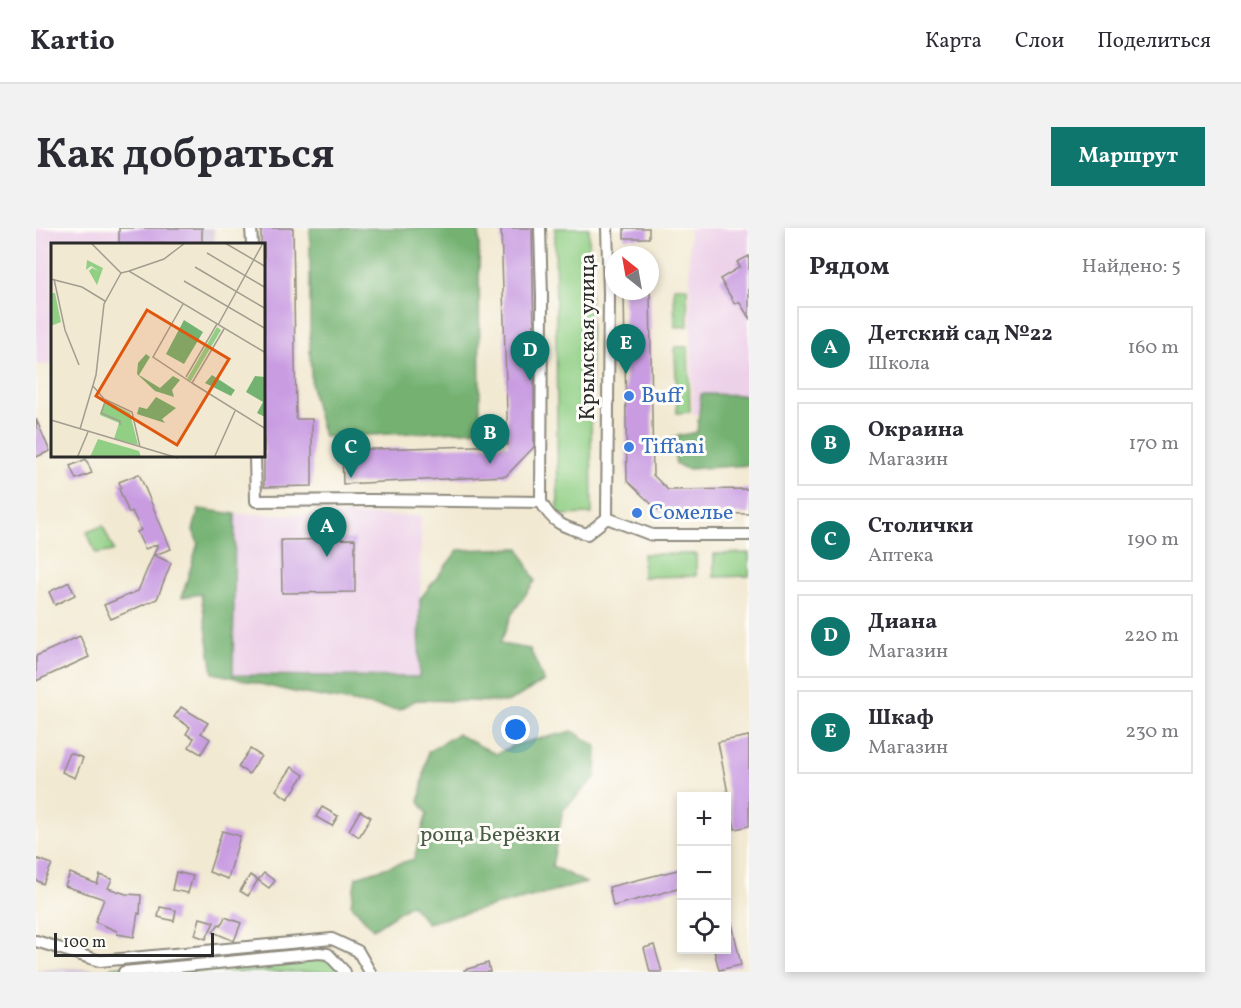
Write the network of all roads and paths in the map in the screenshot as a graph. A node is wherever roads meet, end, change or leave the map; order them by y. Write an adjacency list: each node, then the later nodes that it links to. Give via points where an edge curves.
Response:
1 (251, 228): 4 (street)
2 (540, 228): 6 (street, Крымская улица)
3 (607, 228): 7 (street, Крымская улица)
4 (252, 243)
5 (255, 458): 6 (street, via 256,501)
6 (541, 502): 7 (street, via 547,514 562,526 587,534)
7 (607, 518): 8 (street, via 652,535)
8 (749, 536)
9 (36, 941): 12 (street, via 100,961 333,939 358,951)
10 (124, 972): 11 (street, via 319,953 328,954)
11 (345, 972)
12 (370, 972)

